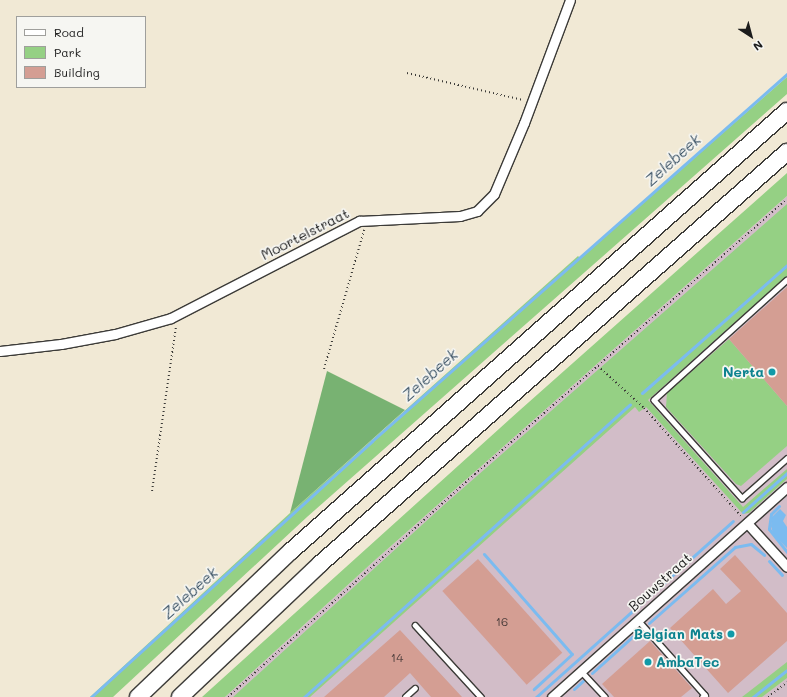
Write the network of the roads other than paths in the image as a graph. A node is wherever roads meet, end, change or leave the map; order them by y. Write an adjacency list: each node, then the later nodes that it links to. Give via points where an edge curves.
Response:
1 (570, 0): 5 (street, Moortelstraat, via 494,194 477,211 460,216 366,221 339,230 178,314 115,334)
2 (787, 111): 14 (highway, via 291,551)
3 (787, 152): 15 (highway, via 320,564)
4 (787, 280): 6 (lane, via 654,400 742,498)
5 (0, 351)
6 (787, 458)
7 (787, 487): 8 (street, Bouwstraat)
8 (747, 523): 9 (street); 10 (street, Bouwstraat)
9 (787, 567)
10 (638, 620): 12 (street, Bouwstraat); 20 (lane, via 705,695)
11 (415, 624): 17 (lane)
12 (581, 671): 18 (street, Bouwstraat); 19 (lane)
13 (415, 688): 16 (lane)
14 (138, 697)
15 (180, 697)
16 (405, 697)
17 (480, 697)
18 (552, 697)
19 (605, 697)
20 (703, 697)

